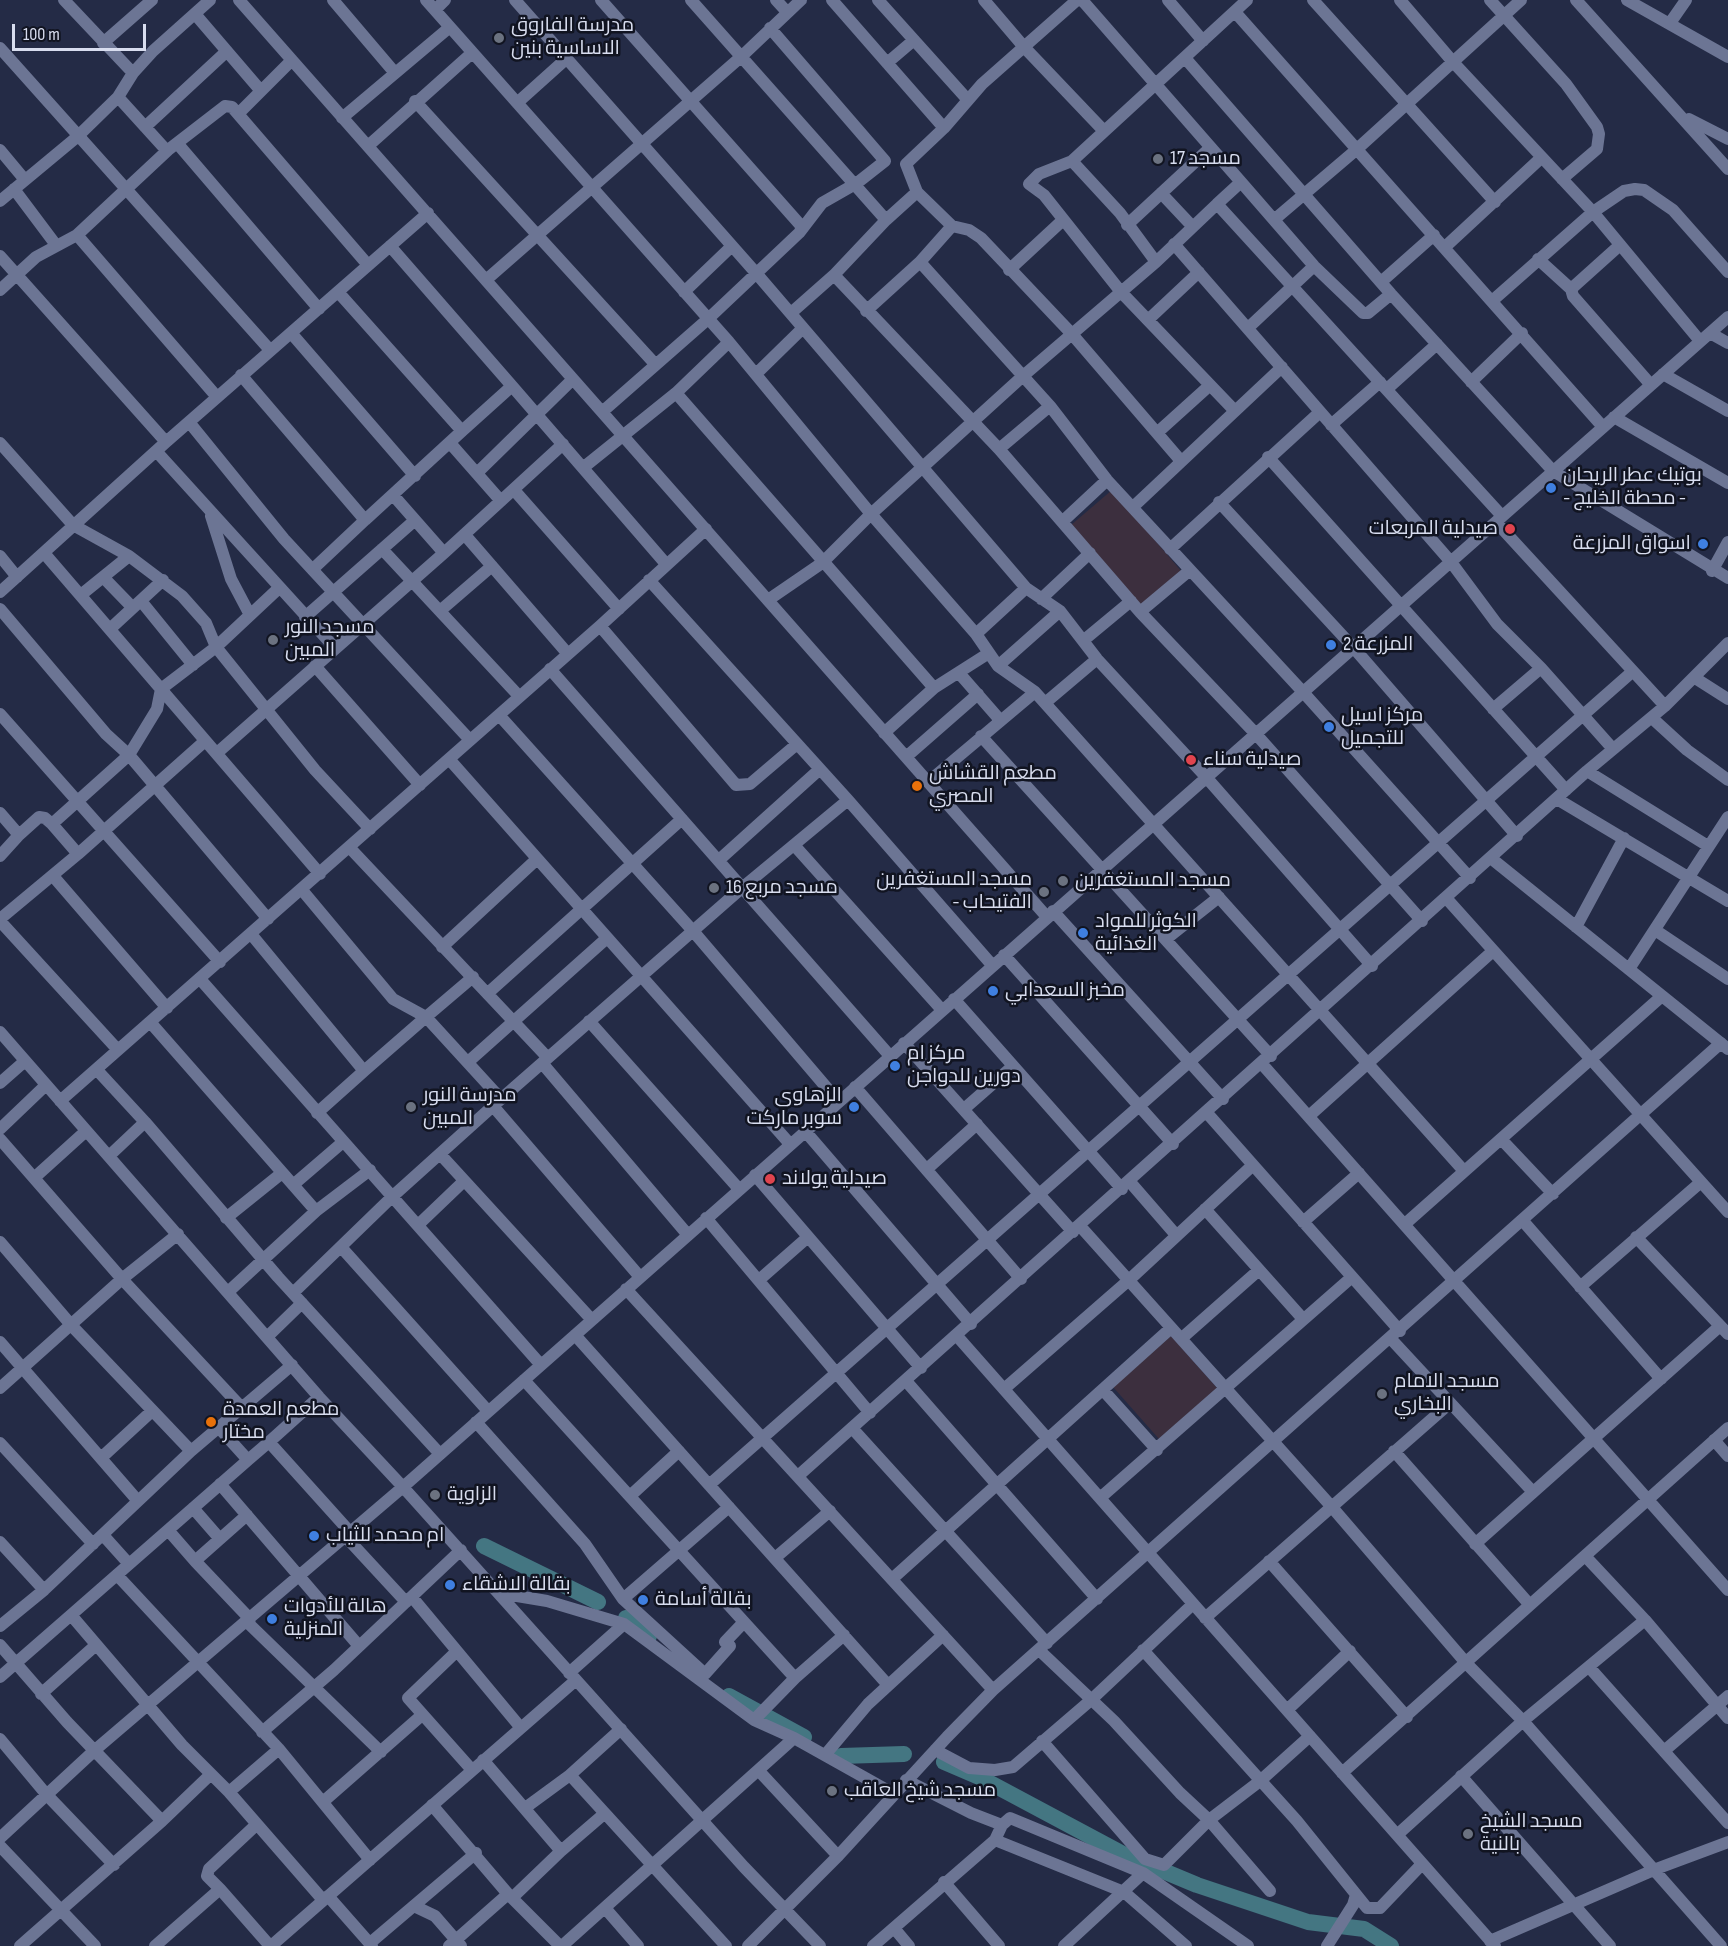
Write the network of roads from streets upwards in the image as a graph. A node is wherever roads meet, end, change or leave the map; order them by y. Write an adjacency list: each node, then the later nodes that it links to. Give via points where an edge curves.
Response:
1 (64, 0): 37 (street)
2 (152, 0): 37 (street)
3 (210, 0): 30 (street)
4 (239, 0): 46 (street)
5 (333, 0): 50 (street)
6 (426, 0): 27 (street)
7 (445, 0): 27 (street)
8 (515, 0): 45 (street)
9 (602, 0): 56 (street)
10 (690, 0): 42 (street)
11 (776, 0): 28 (street)
12 (801, 0): 28 (street)
13 (832, 0): 48 (street)
14 (878, 0): 35 (street)
15 (984, 0): 38 (street)
16 (1077, 0): 38 (street)
17 (1082, 0): 51 (street)
18 (1168, 0): 36 (street)
19 (1247, 0): 29 (street)
20 (1313, 0): 58 (street)
21 (1400, 0): 47 (street)
22 (1490, 0): 31 (street)
23 (1521, 0): 31 (street)
24 (1576, 0): 60 (street)
25 (1627, 0): 32 (street)
26 (1686, 0): 32 (street)
27 (435, 10): 33 (street)
28 (787, 12): 34 (street)
29 (1235, 12): 36 (street); 72 (street)
30 (195, 14): 40 (street); 49 (street)
31 (1504, 15): 47 (street); 78 (street, via 1566,84 1599,134 1592,155)
32 (1670, 23): 43 (street)
33 (450, 27): 41 (street); 50 (street)
34 (770, 28): 42 (street); 74 (street)
35 (914, 40): 48 (street); 54 (street)
36 (1203, 40): 44 (street)
37 (103, 43): 49 (street)
38 (1024, 47): 54 (street); 64 (street)
39 (0, 48): 65 (street)
40 (227, 51): 52 (street); 62 (street)
41 (472, 52): 55 (street); 57 (street)
42 (742, 56): 56 (street); 82 (street)
43 (1728, 57)
44 (1185, 58): 51 (street); 87 (street)
45 (566, 59): 57 (street); 67 (street)
46 (292, 60): 52 (street); 61 (street)
47 (1453, 62): 58 (street); 73 (street)
48 (887, 63): 63 (street)
49 (133, 73): 53 (street)
50 (395, 74): 61 (street)
51 (1155, 85): 64 (street); 70 (street)
52 (261, 91): 59 (street)
53 (118, 97): 62 (street); 65 (street)
54 (967, 99): 63 (street)
55 (415, 101): 68 (street); 101 (street)
56 (690, 102): 67 (street); 99 (street)
57 (517, 103): 81 (street)
58 (1406, 105): 72 (street); 89 (street)
59 (238, 114): 69 (street, via 231,106 225,106); 113 (street)
60 (1682, 116): 66 (street); 77 (street)
61 (342, 118): 68 (street)
62 (144, 127): 69 (street)
63 (944, 128): 76 (street)
64 (1104, 131): 75 (street)
65 (77, 137): 79 (street); 84 (street)
66 (1728, 139)
67 (641, 143): 81 (street); 107 (street)
68 (368, 146): 92 (street)
69 (172, 147): 84 (street); 131 (street)
70 (1210, 148): 80 (street); 86 (street)
71 (0, 150): 79 (street)
72 (1356, 150): 87 (street); 102 (street)
73 (1541, 158): 78 (street); 89 (street)
74 (885, 161): 76 (street); 82 (street)
75 (1072, 161): 95 (street, via 1039,174 1029,184 1044,195); 96 (street)
76 (906, 164): 85 (street)
77 (1728, 169)
78 (1562, 179): 91 (street)
79 (25, 180): 83 (street)
80 (1241, 182): 90 (street); 93 (street)
81 (591, 186): 101 (street); 126 (street)
82 (853, 186): 94 (street); 99 (street, via 822,203)
83 (14, 189): 88 (street); 104 (street)
84 (124, 189): 100 (street); 147 (street)
85 (917, 192): 94 (street); 97 (street)
86 (1161, 193): 96 (street); 98 (street)
87 (1304, 193): 93 (street); 122 (street)
88 (0, 201)
89 (1495, 202): 108 (street)
90 (1217, 204): 98 (street); 123 (street)
91 (1593, 212): 105 (street); 110 (street); 117 (street, via 1624,191 1644,190 1682,218)
92 (428, 213): 106 (street); 121 (street)
93 (1275, 219): 114 (street)
94 (886, 220): 120 (street)
95 (1062, 220): 115 (street); 127 (street)
96 (1127, 225): 112 (street)
97 (952, 226): 111 (street); 115 (street, via 975,233)
98 (1192, 226): 103 (street)
99 (803, 228): 118 (street)
100 (77, 235): 104 (street); 161 (street)
101 (537, 235): 121 (street); 148 (street)
102 (1434, 235): 108 (street); 122 (street)
103 (1174, 244): 112 (street); 116 (street)
104 (56, 245): 119 (street)
105 (1620, 245): 124 (street); 143 (street)
106 (390, 246): 113 (street); 157 (street)
107 (732, 246): 118 (street); 126 (street)
108 (1445, 248): 130 (street)
109 (0, 256): 119 (street)
110 (1538, 259): 124 (street); 130 (street)
111 (920, 262): 132 (street); 153 (street)
112 (1156, 262): 127 (street)
113 (368, 265): 128 (street)
114 (1314, 266): 123 (street); 129 (street, via 1365,314)
115 (1009, 270): 140 (street)
116 (1199, 272): 136 (street); 138 (street)
117 (1728, 272)
118 (756, 273): 133 (street); 135 (street)
119 (16, 275): 125 (street); 176 (street)
120 (834, 275): 132 (street); 133 (street)
121 (486, 280): 154 (street)
122 (1381, 282): 129 (street)
123 (1291, 287): 138 (street); 159 (street)
124 (1570, 289): 156 (street)
125 (0, 290)
126 (684, 292): 135 (street)
127 (1121, 292): 136 (street); 140 (street)
128 (339, 293): 131 (street); 173 (street)
129 (1391, 294): 146 (street)
130 (1492, 301): 141 (street)
131 (319, 309): 139 (street)
132 (866, 311): 169 (street)
133 (791, 313): 137 (street)
134 (1728, 317): 142 (street)
135 (708, 319): 144 (street); 148 (street)
136 (1149, 319): 158 (street)
137 (803, 328): 150 (street); 185 (street)
138 (1248, 328): 149 (street)
139 (292, 333): 147 (street); 188 (street)
140 (1071, 333): 153 (street); 174 (street)
141 (1522, 333): 155 (street); 172 (street)
142 (1710, 333): 143 (street); 145 (street)
143 (1700, 341): 151 (street)
144 (729, 342): 150 (street); 160 (street)
145 (1728, 343)
146 (1437, 344): 155 (street); 159 (street)
147 (270, 350): 152 (street)
148 (655, 364): 165 (street)
149 (1282, 367): 163 (street); 166 (street)
150 (756, 374): 197 (street)
151 (1663, 374): 156 (street); 164 (street)
152 (241, 375): 161 (street); 199 (street)
153 (1023, 376): 162 (street); 169 (street)
154 (573, 379): 165 (street); 167 (street)
155 (1471, 382): 186 (street)
156 (1651, 385): 168 (street)
157 (512, 386): 167 (street); 173 (street)
158 (1209, 386): 163 (street); 174 (street)
159 (1384, 386): 171 (street); 198 (street)
160 (676, 393): 175 (street); 213 (street)
161 (217, 397): 170 (street)
162 (1050, 406): 180 (street); 189 (street)
163 (1234, 410): 183 (street)
164 (1728, 411)
165 (602, 412): 175 (street)
166 (1320, 412): 171 (street); 182 (street)
167 (538, 415): 179 (street); 187 (street)
168 (1614, 417): 172 (street); 190 (street)
169 (974, 421): 180 (street); 185 (street)
170 (189, 422): 176 (street); 217 (street)
171 (1331, 425): 214 (street)
172 (1603, 427): 186 (street)
173 (462, 432): 178 (street)
174 (1158, 432): 183 (street)
175 (623, 436): 184 (street); 203 (street)
176 (166, 442): 181 (street)
177 (0, 443): 202 (street)
178 (450, 443): 187 (street); 188 (street)
179 (562, 444): 184 (street); 191 (street)
180 (999, 449): 201 (street)
181 (156, 451): 196 (street); 202 (street)
182 (1268, 457): 194 (street); 234 (street)
183 (1181, 461): 195 (street)
184 (584, 467): 215 (street)
185 (923, 469): 197 (street); 226 (street)
186 (1553, 471): 198 (street); 219 (street)
187 (477, 473): 193 (street)
188 (415, 476): 192 (street)
189 (1107, 480): 195 (street); 201 (street)
190 (1728, 483)
191 (514, 490): 193 (street); 236 (street)
192 (393, 495): 199 (street); 200 (street)
193 (501, 501): 204 (street)
194 (1219, 502): 207 (street); 249 (street)
195 (1133, 507): 207 (street)
196 (209, 510): 225 (street); 240 (street, via 231,579)
197 (871, 514): 213 (street); 245 (street)
198 (1499, 519): 214 (street); 259 (street)
199 (365, 520): 217 (street)
200 (414, 521): 206 (street); 209 (street)
201 (1062, 522): 210 (street)
202 (73, 525): 208 (street); 212 (street)
203 (706, 530): 215 (street); 231 (street)
204 (465, 535): 209 (street); 216 (street)
205 (1728, 542): 219 (street)
206 (382, 549): 224 (street); 227 (street)
207 (1170, 549): 218 (street)
208 (44, 553): 220 (street); 229 (street)
209 (444, 553): 224 (street)
210 (1090, 553): 230 (street); 232 (street)
211 (0, 556): 220 (street)
212 (129, 556): 221 (street); 222 (street)
213 (822, 562): 231 (street); 262 (street)
214 (1451, 562): 234 (street); 257 (street, via 1497,624)
215 (666, 564): 223 (street)
216 (492, 566): 237 (street); 252 (street)
217 (313, 570): 227 (street)
218 (1189, 571): 239 (street); 265 (street)
219 (1723, 576)
220 (17, 577): 228 (street)
221 (103, 577): 229 (street); 233 (street)
222 (163, 580): 233 (street); 248 (street, via 206,623)
223 (649, 580): 236 (street); 283 (street)
224 (412, 581): 237 (street); 242 (street)
225 (279, 588): 240 (street); 241 (street)
226 (1026, 588): 230 (street); 245 (street)
227 (333, 591): 241 (street); 242 (street)
228 (0, 592)
229 (82, 594): 244 (street)
230 (1041, 599): 238 (street)
231 (768, 600): 278 (street)
232 (1131, 601): 239 (street); 246 (street)
233 (137, 604): 244 (street); 254 (street)
234 (1402, 604): 249 (street); 272 (street)
235 (0, 609): 286 (street, via 106,734)
236 (619, 609): 243 (street)
237 (441, 610): 267 (street)
238 (1060, 611): 246 (street); 256 (street)
239 (1140, 612): 279 (street)
240 (250, 615): 248 (street)
241 (305, 617): 250 (street)
242 (363, 624): 250 (street); 281 (street)
243 (600, 627): 252 (street); 283 (street, via 736,785 750,784)
244 (111, 628): 263 (street)
245 (976, 634): 251 (street)
246 (1084, 640): 253 (street)
247 (1728, 644): 261 (street)
248 (216, 646): 254 (street); 271 (street)
249 (1353, 647): 265 (street); 299 (street)
250 (335, 648): 255 (street)
251 (989, 653): 256 (street); 260 (street)
252 (568, 654): 258 (street)
253 (1097, 659): 269 (street); 292 (street)
254 (193, 665): 263 (street)
255 (315, 666): 271 (street); 296 (street)
256 (998, 666): 264 (street)
257 (1541, 668): 272 (street); 275 (street)
258 (550, 669): 267 (street); 303 (street)
259 (1632, 672): 270 (street); 275 (street)
260 (959, 673): 262 (street); 266 (street)
261 (1695, 678): 268 (street); 270 (street)
262 (934, 688): 278 (street)
263 (161, 689): 282 (street); 286 (street, via 157,710)
264 (1035, 692): 269 (street); 277 (street)
265 (1303, 692): 279 (street); 311 (street)
266 (978, 694): 277 (street); 287 (street)
267 (519, 695): 274 (street)
268 (1728, 699)
269 (1045, 704): 304 (street)
270 (1665, 706): 276 (street)
271 (268, 708): 285 (street); 306 (street, via 315,770)
272 (1493, 709): 288 (street)
273 (0, 714): 300 (street)
274 (499, 715): 281 (street); 320 (street)
275 (1584, 717): 284 (street); 288 (street)
276 (1652, 718): 284 (street); 293 (street, via 1686,750)
277 (1000, 720): 280 (street)
278 (884, 733): 287 (street)
279 (1256, 734): 292 (street); 326 (street)
280 (981, 736): 294 (street); 321 (street)
281 (470, 740): 289 (street)
282 (205, 741): 285 (street); 295 (street)
283 (797, 744): 290 (street)
284 (1612, 749): 291 (street)
285 (217, 753): 322 (street)
286 (129, 755): 295 (street); 300 (street)
287 (906, 757): 294 (street)
288 (1535, 758): 297 (street); 299 (street)
289 (449, 759): 296 (street); 317 (street)
290 (820, 769): 298 (street); 319 (street)
291 (1587, 771): 297 (street); 313 (street)
292 (1206, 777): 304 (street); 338 (street)
293 (1728, 780)
294 (928, 782): 333 (street)
295 (155, 784): 307 (street); 334 (street)
296 (420, 785): 306 (street)
297 (1561, 795): 309 (street); 310 (street)
298 (848, 800): 312 (street); 348 (street)
299 (1486, 800): 309 (street); 311 (street)
300 (76, 801): 305 (street); 307 (street)
301 (0, 813): 308 (street)
302 (1728, 817): 313 (street)
303 (682, 819): 319 (street); 320 (street)
304 (1153, 823): 321 (street); 329 (street)
305 (52, 824): 308 (street, via 39,817); 315 (street)
306 (370, 829): 314 (street)
307 (103, 831): 315 (street); 347 (street)
308 (19, 835): 316 (street)
309 (1517, 836): 318 (street)
310 (1624, 838): 324 (street); 337 (street)
311 (1438, 843): 325 (street); 326 (street)
312 (794, 845): 327 (street); 360 (street)
313 (1708, 846): 324 (street)
314 (349, 847): 322 (street); 344 (street)
315 (78, 854): 323 (street)
316 (0, 855)
317 (537, 859): 332 (street); 344 (street)
318 (1492, 859): 325 (street); 337 (street)
319 (719, 860): 327 (street)
320 (633, 864): 332 (street); 340 (street)
321 (1103, 868): 333 (street); 343 (street)
322 (320, 873): 328 (street)
323 (53, 876): 335 (street); 359 (street)
324 (1689, 877): 331 (street); 339 (street)
325 (1470, 878): 330 (street)
326 (1391, 885): 336 (street); 338 (street)
327 (743, 887): 340 (street); 371 (street)
328 (302, 890): 334 (street); 362 (street, via 393,999)
329 (1219, 897): 343 (street); 351 (street)
330 (1447, 899): 336 (street); 345 (street)
331 (1728, 901)
332 (583, 910): 342 (street); 356 (street)
333 (1050, 914): 346 (street); 377 (street)
334 (267, 919): 341 (street)
335 (0, 920): 370 (street)
336 (1422, 921): 349 (street)
337 (1576, 927): 350 (street)
338 (1340, 929): 349 (street); 351 (street)
339 (1655, 930): 350 (street); 355 (street)
340 (693, 931): 352 (street); 387 (street)
341 (251, 934): 347 (street); 381 (street)
342 (607, 938): 352 (street); 363 (street)
343 (1166, 939): 364 (street)
344 (442, 946): 353 (street)
345 (1493, 951): 372 (street); 378 (street)
346 (1004, 955): 348 (street); 389 (street)
347 (220, 962): 354 (street)
348 (992, 965): 358 (street)
349 (1372, 966): 361 (street)
350 (1629, 969): 357 (street)
351 (1289, 975): 361 (street); 364 (street)
352 (641, 976): 365 (street); 403 (street)
353 (473, 977): 356 (street); 362 (street)
354 (200, 979): 359 (street); 391 (street)
355 (1728, 979)
356 (489, 993): 363 (street)
357 (1662, 996): 369 (street); 372 (street)
358 (954, 999): 360 (street); 379 (street)
359 (167, 1008): 366 (street)
360 (942, 1010): 368 (street)
361 (1320, 1012): 373 (street); 378 (street)
362 (426, 1017): 376 (street); 381 (street)
363 (514, 1019): 375 (street); 376 (street)
364 (1238, 1020): 373 (street); 377 (street)
365 (589, 1021): 375 (street); 420 (street)
366 (150, 1022): 370 (street); 412 (street)
367 (0, 1032): 374 (street)
368 (904, 1043): 371 (street); 390 (street)
369 (1725, 1046): 393 (street)
370 (118, 1050): 380 (street)
371 (890, 1056): 384 (street)
372 (1591, 1059): 393 (street); 401 (street)
373 (1267, 1060): 385 (street); 394 (street)
374 (25, 1061): 382 (street); 383 (street)
375 (545, 1061): 388 (street); 435 (street)
376 (468, 1062): 388 (street)
377 (1189, 1064): 385 (street); 389 (street)
378 (1368, 1065): 394 (street); 411 (street)
379 (1013, 1066): 390 (street); 405 (street)
380 (97, 1070): 386 (street); 395 (street)
381 (364, 1071): 391 (street)
382 (0, 1083)
383 (46, 1084): 386 (street); 397 (street)
384 (855, 1087): 387 (street); 410 (street)
385 (1223, 1099): 392 (street)
386 (60, 1101): 398 (street)
387 (838, 1101): 399 (street)
388 (497, 1103): 406 (street); 444 (street)
389 (1140, 1107): 404 (street); 405 (street)
390 (964, 1110): 396 (street)
391 (317, 1113): 402 (street)
392 (1207, 1113): 404 (street); 408 (street)
393 (1641, 1115): 417 (street); 421 (street)
394 (1309, 1116): 413 (street)
395 (145, 1122): 407 (street); 427 (street)
396 (977, 1124): 410 (street); 422 (street)
397 (0, 1129)
398 (86, 1131): 407 (street); 415 (street)
399 (805, 1131): 403 (street); 451 (street)
400 (0, 1139): 415 (street)
401 (1501, 1139): 411 (street); 421 (street)
402 (343, 1142): 409 (street); 418 (street)
403 (790, 1144): 414 (street)
404 (1173, 1144): 419 (street)
405 (1089, 1151): 419 (street); 422 (street)
406 (440, 1154): 416 (street); 423 (street)
407 (109, 1156): 434 (street)
408 (1253, 1165): 424 (street); 430 (street)
409 (370, 1170): 423 (street); 425 (street)
410 (927, 1170): 439 (street)
411 (1464, 1171): 431 (street)
412 (282, 1173): 418 (street); 427 (street)
413 (1359, 1173): 430 (street); 431 (street)
414 (755, 1175): 420 (street); 437 (street)
415 (34, 1178): 446 (street)
416 (464, 1181): 432 (street); 458 (street)
417 (1701, 1182): 426 (street); 438 (street)
418 (293, 1185): 425 (street)
419 (1126, 1185): 433 (street); 436 (street)
420 (739, 1189): 428 (street)
421 (1553, 1194): 429 (street)
422 (1040, 1195): 433 (street); 439 (street)
423 (393, 1196): 432 (street); 441 (street)
424 (1205, 1209): 436 (street); 443 (street)
425 (315, 1210): 442 (street)
426 (1728, 1212)
427 (226, 1218): 442 (street)
428 (706, 1218): 435 (street); 448 (street)
429 (1523, 1221): 450 (street); 452 (street)
430 (1303, 1222): 445 (street)
431 (1405, 1224): 450 (street)
432 (418, 1225): 471 (street)
433 (1077, 1229): 447 (street); 449 (street)
434 (178, 1234): 446 (street); 454 (street)
435 (688, 1235): 444 (street)
436 (1176, 1235): 449 (street)
437 (808, 1237): 448 (street); 461 (street)
438 (1636, 1237): 452 (street); 463 (street)
439 (987, 1240): 447 (street); 451 (street)
440 (0, 1242): 460 (street)
441 (341, 1247): 455 (street); 486 (street)
442 (264, 1261): 454 (street); 455 (street)
443 (1259, 1270): 457 (street); 468 (street)
444 (640, 1277): 453 (street)
445 (1352, 1277): 457 (street); 465 (street)
446 (122, 1279): 460 (street); 484 (street)
447 (1021, 1279): 459 (street)
448 (759, 1280): 474 (street)
449 (1129, 1280): 462 (street); 479 (street)
450 (1456, 1281): 465 (street); 492 (street)
451 (937, 1285): 459 (street); 461 (street)
452 (1580, 1287): 475 (street)
453 (626, 1289): 458 (street); 493 (street)
454 (228, 1292): 467 (street)
455 (293, 1293): 456 (street)
456 (302, 1303): 467 (street); 503 (street)
457 (1303, 1319): 480 (street)
458 (592, 1320): 464 (street)
459 (971, 1324): 466 (street)
460 (72, 1326): 472 (street); 485 (street)
461 (887, 1328): 473 (street); 474 (street)
462 (1171, 1328): 468 (street); 481 (street)
463 (1724, 1330): 475 (street)
464 (575, 1335): 471 (street); 501 (street)
465 (1395, 1335): 483 (street); 498 (street)
466 (957, 1336): 473 (street); 479 (street)
467 (267, 1337): 470 (street)
468 (1182, 1338): 480 (street)
469 (0, 1342): 472 (street)
470 (292, 1365): 482 (street); 484 (street)
471 (541, 1365): 476 (street)
472 (22, 1368): 478 (street); 505 (street)
473 (921, 1368): 477 (street)
474 (837, 1373): 487 (street); 493 (street)
475 (1661, 1379): 492 (street)
476 (524, 1380): 486 (street); 513 (street)
477 (906, 1381): 487 (street); 511 (street)
478 (0, 1388)
479 (1004, 1389): 494 (street)
480 (1226, 1389): 498 (street); 499 (street)
481 (1103, 1390): 494 (street); 499 (street)
482 (319, 1397): 496 (street); 510 (street)
483 (1449, 1404): 502 (street); 512 (street)
484 (243, 1409): 491 (street)
485 (152, 1411): 500 (street); 505 (street)
486 (488, 1411): 488 (street)
487 (870, 1413): 489 (street)
488 (476, 1422): 503 (street); 545 (street, via 585,1544)
489 (852, 1428): 507 (street); 522 (street)
490 (1728, 1428): 495 (street)
491 (220, 1429): 500 (street); 506 (street)
492 (1594, 1436): 512 (street); 515 (street)
493 (763, 1438): 507 (street); 509 (street)
494 (1047, 1439): 511 (street); 514 (street)
495 (1714, 1440): 504 (street); 515 (street)
496 (269, 1442): 506 (street); 524 (street)
497 (0, 1443): 529 (street)
498 (1273, 1443): 517 (street); 532 (street)
499 (1156, 1450): 514 (street)
500 (191, 1451): 516 (street)
501 (679, 1451): 509 (street); 513 (street)
502 (1394, 1452): 517 (street); 528 (street)
503 (440, 1454): 510 (street)
504 (1728, 1456)
505 (101, 1458): 516 (street)
506 (248, 1460): 508 (street)
507 (798, 1476): 520 (street)
508 (220, 1484): 519 (street); 521 (street)
509 (709, 1485): 518 (street)
510 (403, 1486): 524 (street); 530 (street)
511 (996, 1486): 522 (street); 546 (street)
512 (1533, 1492): 528 (street)
513 (630, 1496): 531 (street)
514 (1100, 1498): 532 (street)
515 (1649, 1499): 533 (street); 542 (street)
516 (138, 1501): 525 (street)
517 (1331, 1506): 536 (street); 566 (street)
518 (729, 1507): 531 (street); 534 (street)
519 (192, 1508): 523 (street); 526 (street)
520 (830, 1511): 534 (street); 540 (street)
521 (248, 1515): 526 (street); 539 (street)
522 (946, 1529): 540 (street); 561 (street)
523 (168, 1530): 535 (street); 537 (street)
524 (348, 1534): 539 (street); 544 (street)
525 (103, 1535): 529 (street); 537 (street)
526 (220, 1539): 535 (street)
527 (0, 1542): 541 (street)
528 (1474, 1544): 548 (street)
529 (93, 1545): 541 (street)
530 (461, 1550): 543 (street); 544 (street)
531 (679, 1551): 545 (street); 553 (street)
532 (1148, 1553): 546 (street); 547 (street)
533 (1586, 1557): 548 (street); 552 (street)
534 (775, 1558): 556 (street)
535 (195, 1561): 551 (street)
536 (1269, 1561): 550 (street); 563 (street)
537 (129, 1564): 538 (street)
538 (117, 1575): 549 (street); 565 (street)
539 (300, 1575): 551 (street); 560 (street)
540 (892, 1579): 557 (street)
541 (44, 1590): 555 (street)
542 (1728, 1590)
543 (500, 1593): 554 (street, via 547,1601); 570 (street)
544 (409, 1599): 560 (street); 564 (street)
545 (623, 1599): 553 (street, via 705,1674 730,1646 725,1641)
546 (1097, 1599): 561 (street)
547 (1193, 1604): 550 (street); 562 (street)
548 (1530, 1605): 566 (street)
549 (71, 1615): 559 (street); 567 (street)
550 (1205, 1618): 580 (street)
551 (248, 1620): 565 (street); 573 (street)
552 (1645, 1620): 568 (street); 579 (street)
553 (744, 1622): 571 (street)
554 (624, 1624): 570 (street); 584 (street)
555 (0, 1626)
556 (844, 1635): 571 (street); 572 (street)
557 (943, 1635): 572 (street); 574 (street)
558 (0, 1645): 567 (street)
559 (96, 1645): 575 (street); 578 (street)
560 (359, 1646): 573 (street)
561 (1043, 1647): 574 (street); 577 (street)
562 (1143, 1650): 577 (street); 607 (street)
563 (1350, 1651): 580 (street); 582 (street)
564 (456, 1652): 581 (street, via 408,1698); 586 (street)
565 (199, 1662): 578 (street); 588 (street)
566 (1467, 1664): 582 (street); 585 (street)
567 (14, 1665): 569 (street); 575 (street)
568 (1589, 1667): 585 (street); 596 (street)
569 (0, 1677)
570 (572, 1677): 586 (street); 587 (street)
571 (795, 1678): 584 (street)
572 (888, 1684): 598 (street)
573 (315, 1686): 588 (street); 597 (street)
574 (993, 1690): 595 (street)
575 (41, 1694): 594 (street)
576 (1728, 1696): 579 (street)
577 (1091, 1700): 592 (street); 615 (street)
578 (147, 1706): 594 (street); 603 (street)
579 (1716, 1706): 583 (street); 596 (street)
580 (1287, 1710): 589 (street)
581 (422, 1715): 597 (street); 600 (street)
582 (1407, 1717): 602 (street)
583 (1728, 1718)
584 (754, 1720): 591 (street)
585 (1523, 1721): 605 (street); 633 (street)
586 (520, 1728): 599 (street)
587 (621, 1729): 604 (street); 617 (street)
588 (262, 1732): 593 (street)
589 (1310, 1736): 602 (street); 607 (street)
590 (0, 1738): 609 (street)
591 (794, 1738): 598 (street); 601 (street)
592 (1042, 1742): 595 (street, via 1013,1767 995,1770 969,1768); 615 (street, via 1145,1859 1164,1864 1171,1860)
593 (279, 1749): 608 (street); 611 (street)
594 (95, 1750): 609 (street); 616 (street)
595 (935, 1750): 606 (street)
596 (1664, 1751): 618 (street)
597 (381, 1752): 611 (street)
598 (825, 1755): 610 (street)
599 (483, 1760): 600 (street); 613 (street)
600 (472, 1770): 612 (street)
601 (759, 1771): 617 (street); 628 (street)
602 (1342, 1773): 621 (street)
603 (210, 1775): 608 (street); 616 (street)
604 (570, 1775): 613 (street); 614 (street)
605 (1461, 1776): 621 (street); 642 (street)
606 (906, 1780): 610 (street); 620 (street)
607 (1260, 1780): 615 (street); 639 (street)
608 (229, 1792): 619 (street)
609 (46, 1794): 622 (street); 631 (street)
610 (894, 1794): 628 (street)
611 (324, 1801): 629 (street)
612 (432, 1804): 627 (street); 629 (street)
613 (525, 1808): 626 (street)
614 (604, 1814): 626 (street); 632 (street)
615 (1209, 1820): 637 (street)
616 (162, 1821): 631 (street)
617 (703, 1821): 632 (street); 645 (street)
618 (1728, 1823)
619 (256, 1825): 636 (street, via 209,1869 207,1876); 641 (street)
620 (1002, 1825): 623 (street); 634 (street, via 1010,1818 1033,1825)
621 (1397, 1835): 630 (street)
622 (0, 1838)
623 (995, 1840): 635 (street); 638 (street)
624 (1728, 1842): 633 (street)
625 (0, 1846): 646 (street)
626 (561, 1851): 640 (street)
627 (476, 1853): 640 (street); 643 (street)
628 (838, 1856): 645 (street)
629 (370, 1860): 641 (street)
630 (1422, 1864): 639 (street, via 1380,1908 1367,1908); 649 (street)
631 (114, 1865): 646 (street)
632 (651, 1866): 644 (street); 659 (street)
633 (1656, 1869): 642 (street); 670 (street)
634 (1143, 1873): 638 (street); 667 (street)
635 (944, 1882): 647 (street); 664 (street)
636 (220, 1889): 654 (street); 655 (street)
637 (1270, 1891)
638 (1124, 1892): 665 (street); 666 (street)
639 (1356, 1895): 668 (street)
640 (510, 1896): 651 (street); 657 (street)
641 (326, 1898): 648 (street); 650 (street)
642 (1576, 1905): 649 (street); 669 (street)
643 (414, 1906): 650 (street); 651 (street, via 435,1916)
644 (605, 1908): 657 (street); 658 (street)
645 (784, 1908): 660 (street); 661 (street)
646 (61, 1911): 652 (street); 653 (street)
647 (894, 1928): 662 (street); 663 (street)
648 (282, 1936): 655 (street); 656 (street)
649 (1492, 1943)
650 (371, 1944)
651 (455, 1944)
652 (20, 1946)
653 (95, 1946)
654 (155, 1946)
655 (270, 1946)
656 (291, 1946)
657 (561, 1946)
658 (638, 1946)
659 (726, 1946)
660 (748, 1946)
661 (820, 1946)
662 (873, 1946)
663 (909, 1946)
664 (999, 1946)
665 (1064, 1946)
666 (1186, 1946)
667 (1248, 1946)
668 (1327, 1946)
669 (1611, 1946)
670 (1721, 1946)

